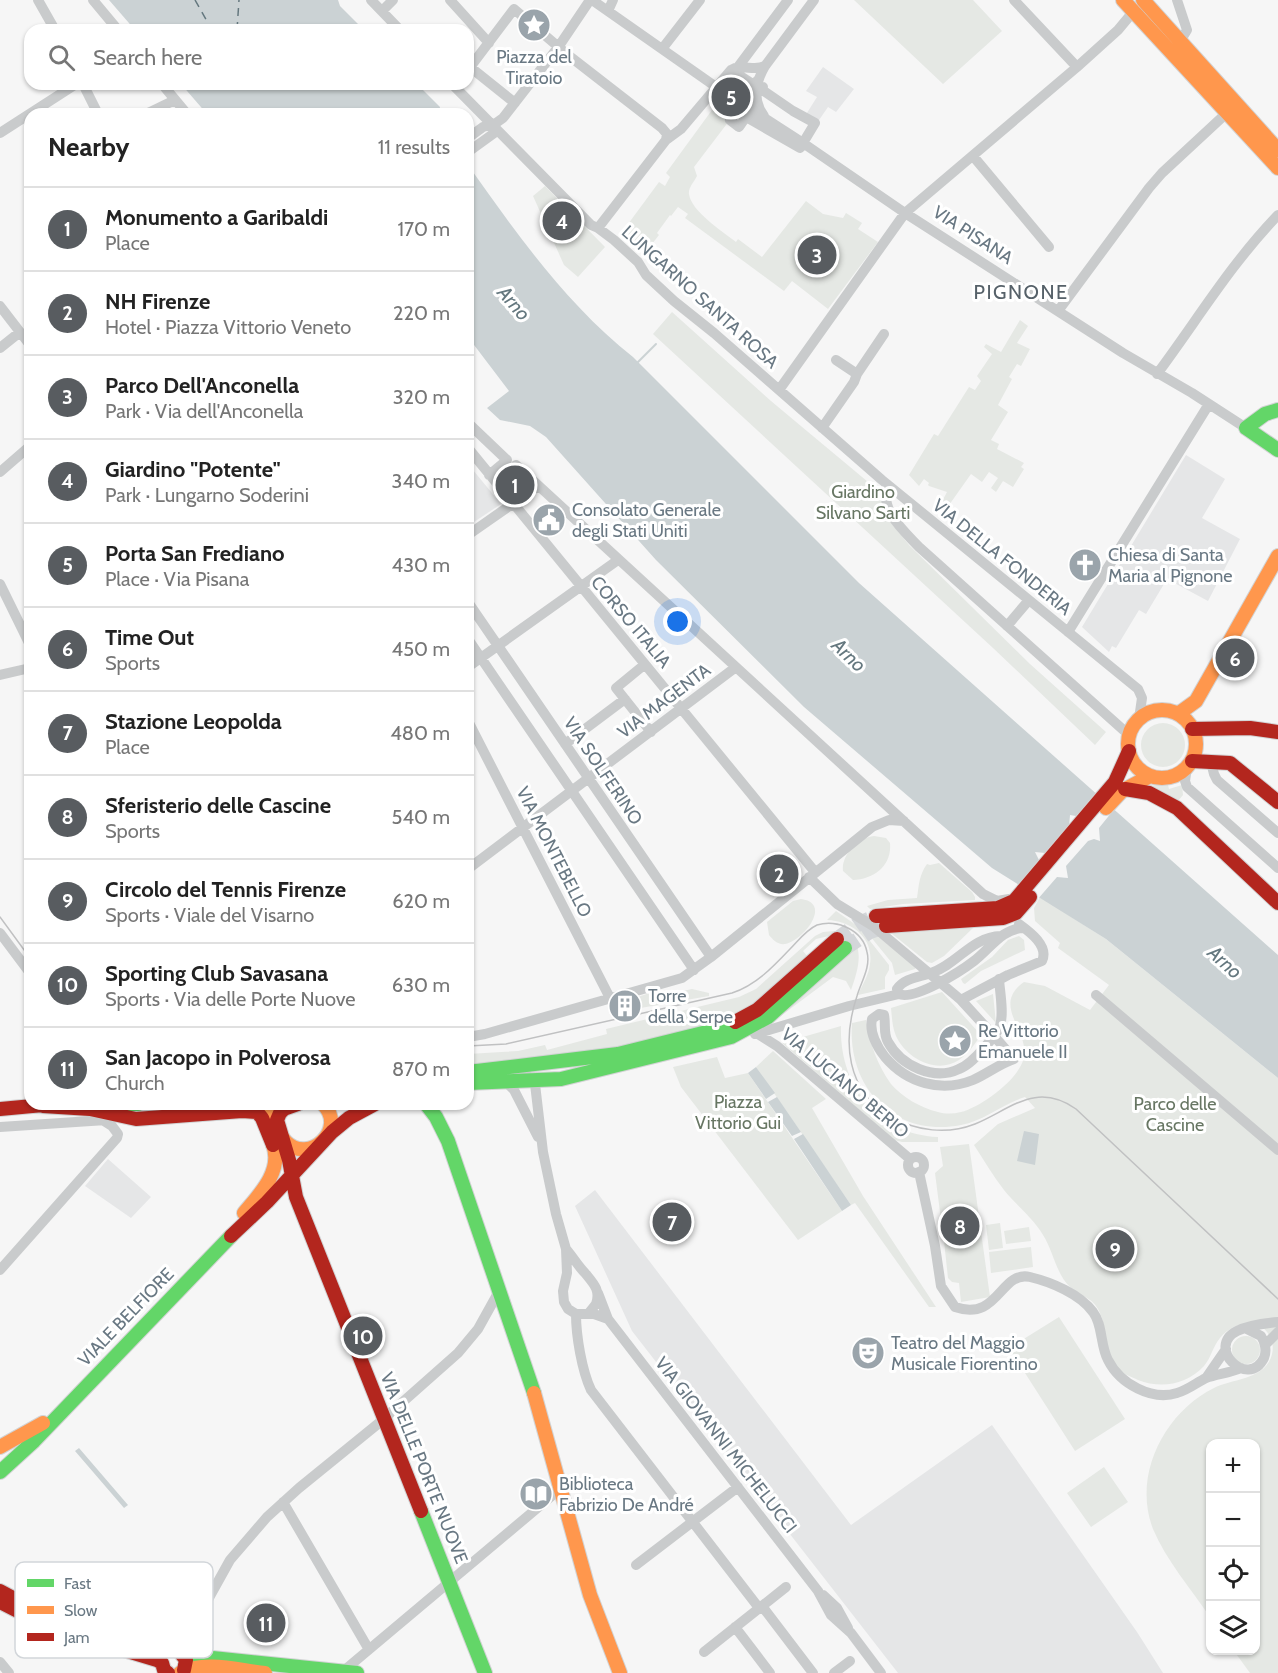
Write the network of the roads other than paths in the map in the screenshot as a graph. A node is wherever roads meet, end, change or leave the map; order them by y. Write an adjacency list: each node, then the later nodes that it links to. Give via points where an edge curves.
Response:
1 (38, 0): 19 (street)
2 (93, 0): 20 (street)
3 (371, 0): 15 (street)
4 (393, 0): 15 (street)
5 (450, 0): 22 (street)
6 (591, 0): 16 (street); 26 (street)
7 (613, 0): 16 (street)
8 (700, 0): 27 (street)
9 (788, 0): 31 (street)
10 (814, 0): 29 (street)
11 (1014, 0): 30 (street)
12 (1124, 0): 17 (main road)
13 (1143, 0): 18 (main road)
14 (1177, 0): 24 (street, via 1187,30)
15 (382, 11): 21 (street)
16 (608, 11): 27 (street)
17 (1133, 12): 18 (street); 30 (street); 47 (main road)
18 (1160, 19): 24 (main road)
19 (52, 24)
20 (113, 24)
21 (394, 24)
22 (472, 24)
23 (474, 26): 25 (street)
24 (1176, 36): 47 (main road)
25 (489, 43): 26 (street, via 514,9); 28 (street)
26 (559, 46): 40 (street); 54 (street, via 662,128)
27 (662, 49): 34 (street)
28 (474, 62)
29 (765, 66): 31 (street); 33 (street)
30 (1077, 67): 58 (street)
31 (734, 69): 33 (street, via 751,84); 34 (street)
32 (474, 73): 40 (street)
33 (757, 83): 41 (street); 50 (street, via 757,104); 55 (street, via 815,123)
34 (719, 89): 54 (street)
35 (66, 90): 42 (street)
36 (86, 90): 43 (street)
37 (167, 90): 39 (street)
38 (458, 90): 46 (street, LUNGARNO SANTA ROSA)
39 (175, 100): 44 (street); 45 (street)
40 (515, 103): 52 (street)
41 (741, 103): 50 (street, VIA PISANA); 55 (street, VIA PISANA, via 730,120 739,127 746,117 800,148)
42 (36, 108)
43 (95, 108)
44 (158, 108)
45 (182, 108)
46 (472, 108)
47 (1232, 108): 57 (main road); 59 (main road); 65 (street, via 1149,188)
48 (474, 110): 52 (street, LUNGARNO SANTA ROSA)
49 (24, 115): 51 (street)
50 (766, 119): 55 (street, VIA PISANA)
51 (2, 128)
52 (490, 130): 53 (street); 56 (street); 62 (street, LUNGARNO SANTA ROSA)
53 (474, 136)
54 (666, 140): 62 (street)
55 (803, 142): 60 (street, VIA PISANA)
56 (474, 146)
57 (1278, 150)
58 (972, 156): 60 (street); 63 (street)
59 (1278, 168)
60 (905, 213): 65 (street, VIA PISANA); 73 (street)
61 (1278, 215): 72 (street, via 1224,278)
62 (598, 228): 73 (street, LUNGARNO SANTA ROSA, via 638,262 674,301)
63 (1048, 247)
64 (0, 306): 66 (street)
65 (1058, 311): 72 (street, VIA PISANA)
66 (20, 332): 68 (street); 69 (street)
67 (884, 334): 71 (street)
68 (24, 337)
69 (0, 348)
70 (836, 360): 71 (street)
71 (856, 374): 76 (street)
72 (1157, 374): 74 (street, VIA PISANA)
73 (779, 390): 76 (street, VIA DELLA FONDERIA)
74 (1209, 404): 77 (street, VIA PISANA); 96 (street)
75 (1278, 410): 77 (main road)
76 (822, 428): 85 (street, VIA DELLA FONDERIA)
77 (1246, 428): 79 (main road, VIA PISANA)
78 (474, 429): 84 (street, via 507,460)
79 (1278, 450)
80 (24, 452): 83 (street)
81 (474, 456): 84 (street, CORSO ITALIA)
82 (516, 465): 86 (street)
83 (0, 472)
84 (489, 475): 87 (street, CORSO ITALIA)
85 (887, 484): 93 (street, VIA DELLA FONDERIA); 95 (street, via 886,504 897,524)
86 (538, 486): 87 (street); 90 (street)
87 (512, 504): 88 (street); 92 (street, CORSO ITALIA)
88 (474, 531)
89 (1278, 556): 108 (main road, via 1196,701)
90 (618, 560): 92 (street); 103 (street)
91 (0, 584): 97 (street)
92 (580, 587): 98 (street); 102 (street, CORSO ITALIA)
93 (1029, 600): 95 (street); 96 (street, VIA DELLA FONDERIA)
94 (474, 611): 98 (street, VIA SOLFERINO)
95 (1007, 626): 114 (street)
96 (1068, 632): 109 (street, VIA DELLA FONDERIA, via 1140,690)
97 (24, 633)
98 (498, 646): 100 (street); 115 (street, VIA SOLFERINO)
99 (474, 648): 100 (street, VIA SOLFERINO)
100 (481, 658): 101 (street); 122 (street, VIA SOLFERINO)
101 (474, 663)
102 (644, 664): 106 (street, via 616,688); 107 (street, CORSO ITALIA)
103 (736, 668): 107 (street, VIA MAGENTA); 126 (street)
104 (24, 669): 105 (street)
105 (0, 675)
106 (625, 699): 111 (street); 115 (street)
107 (681, 709): 111 (street, VIA MAGENTA); 131 (street, CORSO ITALIA)
108 (1178, 714): 109 (main road, via 1157,711); 110 (main road)
109 (1139, 719): 114 (main road)
110 (1192, 729): 112 (main road, via 1250,728); 118 (main road, via 1196,746)
111 (651, 732): 120 (street, VIA MAGENTA)
112 (1278, 732)
113 (474, 733): 127 (street, VIA MONTEBELLO)
114 (1129, 735): 116 (main road)
115 (565, 744): 120 (street, VIA SOLFERINO)
116 (1128, 751): 119 (main road, via 1136,766); 121 (main road)
117 (1211, 762): 118 (main road); 124 (main road, via 1230,763); 128 (street, via 1217,780)
118 (1189, 764): 119 (main road, via 1169,777); 123 (street, via 1185,784)
119 (1150, 776): 121 (main road)
120 (588, 779): 122 (street, VIA MAGENTA); 139 (street, VIA SOLFERINO)
121 (1119, 790): 125 (main road, via 1156,796); 133 (main road)
122 (572, 791): 127 (street, VIA MAGENTA); 141 (street, VIA SOLFERINO)
123 (1191, 791): 125 (street); 130 (street)
124 (1278, 802)
125 (1177, 808): 132 (main road)
126 (904, 821): 131 (street, via 889,820 872,827); 133 (street, via 983,894)
127 (523, 828): 129 (street, VIA MAGENTA); 147 (street, VIA MONTEBELLO)
128 (1278, 833)
129 (474, 865)
130 (1278, 868)
131 (812, 874): 139 (street); 142 (street, CORSO ITALIA, via 837,904 873,926)
132 (1278, 903)
133 (1018, 904): 134 (main road, via 1012,915); 134 (main road, via 881,921); 135 (street)
134 (1000, 918): 135 (street)
135 (1024, 928): 137 (street); 143 (street, via 1041,946 1044,958)
136 (0, 933): 140 (street)
137 (1001, 936): 142 (street, via 983,939); 144 (street, via 974,962)
138 (841, 944): 149 (main road)
139 (711, 957): 141 (street)
140 (24, 965)
141 (694, 970): 147 (street, via 682,978)
142 (930, 974): 144 (street, CORSO ITALIA); 145 (street, via 901,984)
143 (999, 980): 148 (street); 152 (street, via 1001,1022)
144 (940, 982): 145 (street, via 905,996); 148 (street, CORSO ITALIA)
145 (898, 994): 150 (street)
146 (1096, 995): 180 (street)
147 (610, 998): 151 (street)
148 (961, 1000): 152 (street, CORSO ITALIA)
149 (731, 1031): 150 (street); 153 (main road, via 705,1033 618,1054); 156 (main road, via 594,1072)
150 (758, 1034): 198 (street, VIA LUCIANO BERIO, via 910,1159 922,1159 924,1166 920,1172 941,1286 952,1304 966,1310 981,1308 993,1302 1016,1278 1043,1281 1080,1299 1094,1312 1107,1358 1132,1385 1165,1396)
151 (474, 1036)
152 (994, 1036): 152 (street, CORSO ITALIA, via 965,1066 952,1072 931,1072 913,1066 892,1048 885,1037 884,1015 879,1014 871,1022 876,1041 888,1060 913,1079 931,1085 972,1080 1014,1059)
153 (508, 1068): 154 (main road); 158 (street, via 523,1072)
154 (474, 1077)
155 (474, 1077): 157 (main road)
156 (553, 1080): 158 (main road); 159 (street)
157 (496, 1081): 158 (main road); 179 (street, via 514,1090)
158 (533, 1081): 159 (street)
159 (538, 1103): 179 (street)
160 (24, 1107): 161 (main road)
161 (0, 1109)
162 (97, 1110): 174 (main road)
163 (132, 1110): 172 (street)
164 (242, 1110): 172 (main road)
165 (264, 1110): 182 (main road, VIALE BELFIORE, via 276,1158 267,1184)
166 (265, 1110): 176 (main road)
167 (282, 1110): 176 (main road)
168 (330, 1110): 178 (main road, via 333,1119)
169 (364, 1110): 178 (main road, VIALE BELFIORE)
170 (430, 1110): 177 (main road)
171 (442, 1110): 177 (main road)
172 (153, 1118): 174 (main road)
173 (101, 1119): 174 (street); 175 (street); 184 (street, via 116,1130 117,1138)
174 (136, 1119)
175 (0, 1127)
176 (278, 1127): 178 (main road, via 285,1141 297,1149 308,1149); 181 (main road, VIA DELLE PORTE NUOVE)
177 (447, 1138): 187 (main road)
178 (323, 1141): 181 (main road, VIALE BELFIORE)
179 (541, 1143): 183 (street)
180 (1278, 1150)
181 (292, 1176): 182 (main road, VIALE BELFIORE); 200 (main road, VIA DELLE PORTE NUOVE, via 296,1197)
182 (217, 1249): 199 (main road, VIALE BELFIORE)
183 (566, 1249): 185 (street); 186 (street)
184 (0, 1270)
185 (586, 1275): 186 (street, via 575,1275); 188 (street)
186 (565, 1284): 189 (street, via 564,1302)
187 (498, 1293): 200 (street, via 469,1341); 204 (main road, via 532,1386)
188 (598, 1293): 190 (street); 191 (street, VIA GIOVANNI MICHELUCCI)
189 (576, 1314): 190 (street); 206 (street, via 591,1390)
190 (588, 1314): 191 (street)
191 (608, 1319): 203 (street, VIA GIOVANNI MICHELUCCI)
192 (1278, 1322): 193 (street)
193 (1247, 1329): 195 (street, via 1257,1332); 196 (street, via 1230,1336)
194 (1278, 1332): 195 (street)
195 (1265, 1345): 197 (street, via 1259,1364)
196 (1226, 1349): 197 (street, via 1230,1361); 198 (street)
197 (1242, 1368): 198 (street)
198 (1206, 1378)
199 (60, 1411): 201 (main road, VIALE BELFIORE); 202 (main road, VIALE BELFIORE)
200 (385, 1417): 205 (street); 208 (main road, VIA DELLE PORTE NUOVE)
201 (0, 1447)
202 (0, 1472)
203 (738, 1487): 206 (street); 233 (street, VIA GIOVANNI MICHELUCCI, via 818,1591 831,1615 851,1633)
204 (560, 1489): 208 (street); 229 (main road, via 590,1596)
205 (283, 1502): 211 (street, via 231,1560); 217 (street)
206 (692, 1522): 207 (street); 214 (street)
207 (636, 1565)
208 (450, 1582): 217 (street); 228 (main road, VIA DELLE PORTE NUOVE)
209 (786, 1587): 214 (street)
210 (0, 1591): 212 (main road)
211 (213, 1591)
212 (15, 1599)
213 (0, 1602): 215 (main road)
214 (760, 1607): 216 (street); 231 (street)
215 (15, 1610)
216 (735, 1627): 218 (street); 230 (street)
217 (368, 1648): 224 (street)
218 (704, 1652)
219 (137, 1658): 223 (main road)
220 (180, 1660): 224 (main road); 226 (main road)
221 (850, 1661): 232 (street)
222 (0, 1662): 225 (street)
223 (165, 1668)
224 (341, 1672): 227 (main road)
225 (9, 1673)
226 (265, 1673)
227 (357, 1673)
228 (485, 1673)
229 (620, 1673)
230 (770, 1673)
231 (813, 1673)
232 (834, 1673)
233 (881, 1673)

